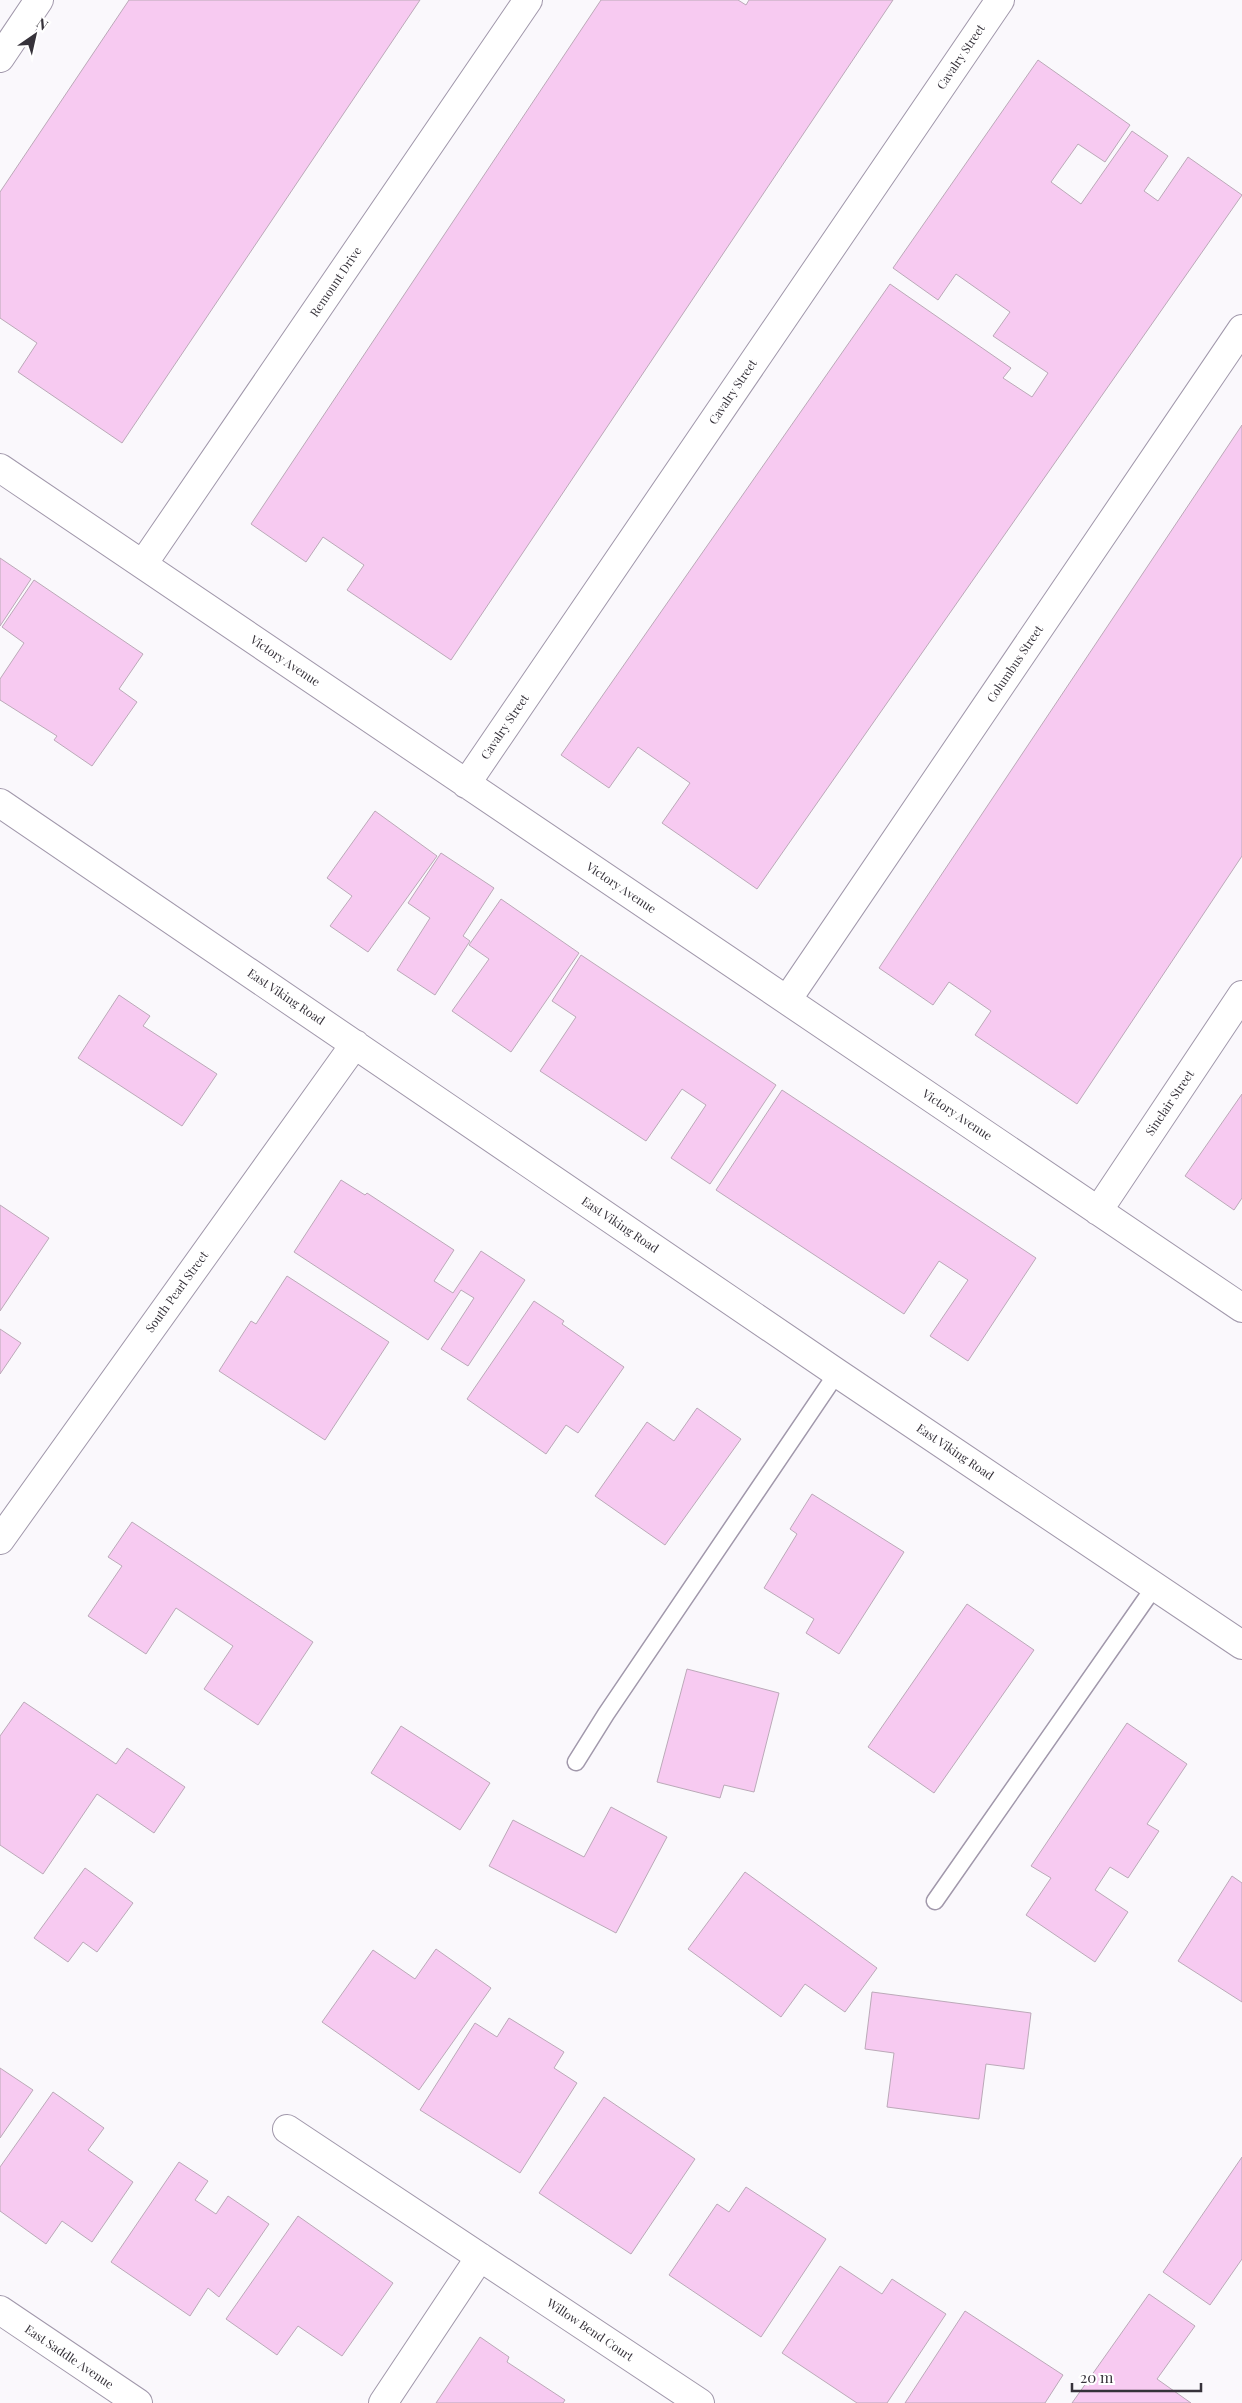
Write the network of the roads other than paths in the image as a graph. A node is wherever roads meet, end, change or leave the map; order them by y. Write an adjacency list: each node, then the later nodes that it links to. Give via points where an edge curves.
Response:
1 (528, 0): 7 (street, Remount Drive)
2 (1000, 0): 8 (street, Cavalry Street)
3 (37, 1): 4 (street)
4 (0, 58)
5 (1242, 329): 11 (street, Columbus Street)
6 (0, 468): 7 (street, Victory Avenue)
7 (143, 564): 8 (street, Victory Avenue)
8 (466, 784): 11 (street, Victory Avenue)
9 (0, 803): 12 (street, East Viking Road)
10 (1242, 995): 13 (street, Sinclair Street)
11 (787, 1000): 13 (street, Victory Avenue)
12 (355, 1044): 15 (street, East Viking Road); 16 (street, South Pearl Street)
13 (1098, 1211): 14 (street, Victory Avenue)
14 (1242, 1308)
15 (837, 1373): 17 (street, East Viking Road); 19 (lane)
16 (0, 1540)
17 (1155, 1586): 18 (street, East Viking Road); 20 (lane)
18 (1242, 1645)
19 (576, 1762)
20 (934, 1901)
21 (287, 2129): 22 (street, Willow Bend Court)
22 (480, 2256): 25 (street); 26 (street, Willow Bend Court)
23 (0, 2310): 24 (street, East Saddle Avenue)
24 (138, 2403)
25 (383, 2403)
26 (700, 2403)

